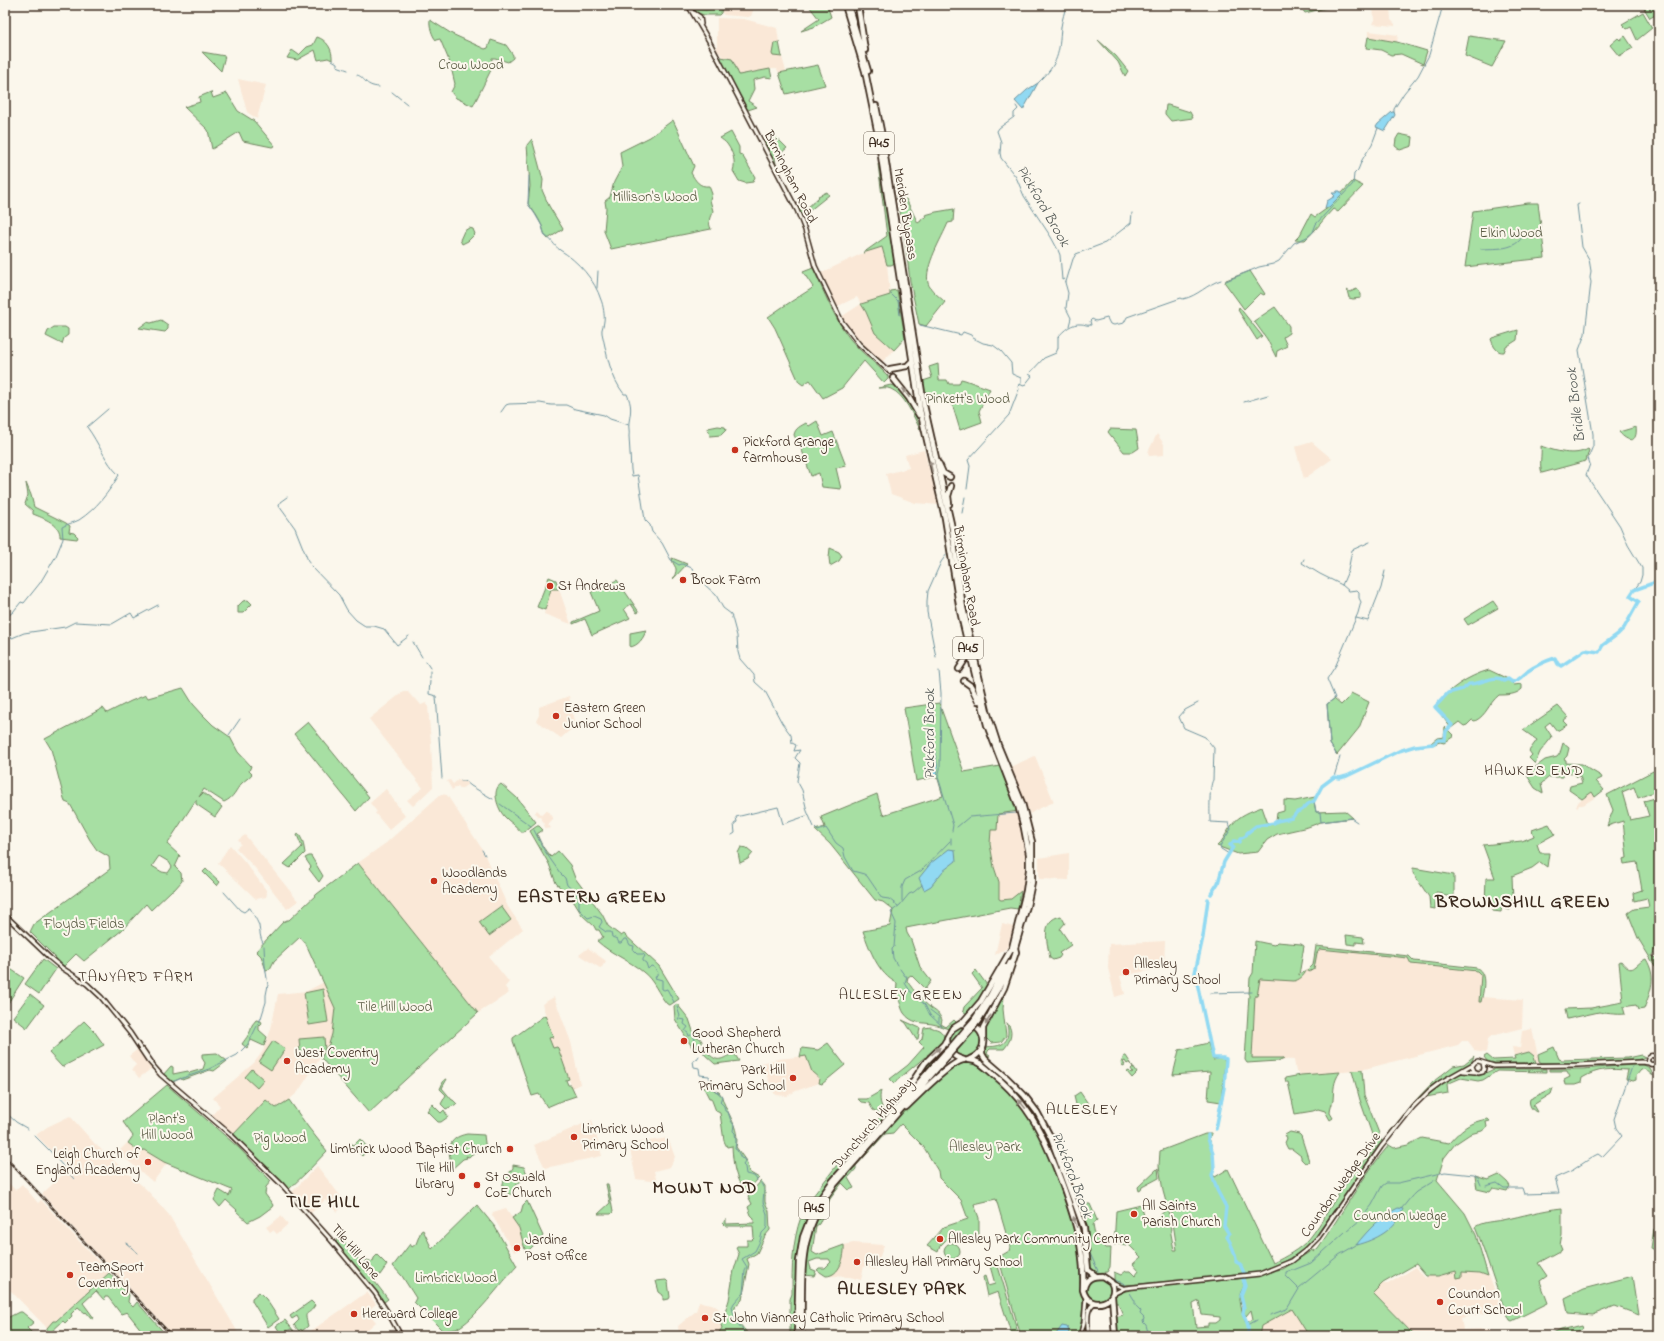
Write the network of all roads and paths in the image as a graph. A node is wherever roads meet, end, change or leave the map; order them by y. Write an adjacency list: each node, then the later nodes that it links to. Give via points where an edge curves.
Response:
1 (688, 5): 7 (main road, Birmingham Road, via 698,18 797,210 815,266 837,313 854,339)
2 (845, 5): 6 (highway, Meriden Bypass / A45, via 865,71 877,130)
3 (848, 5): 5 (highway, Meriden Bypass / A45)
4 (858, 6): 5 (highway)
5 (866, 64): 6 (highway, Meriden Bypass / A45, via 881,131)
6 (914, 360): 7 (highway, via 907,366); 9 (highway, Meriden Bypass / A45); 10 (highway, A45, via 923,364 918,369)
7 (889, 370): 8 (main road, Birmingham Road)
8 (893, 378): 9 (highway, A45, one-way to 8, via 912,403)
9 (922, 422): 14 (highway, Birmingham Road / A45, one-way to 9, via 945,518)
10 (929, 431): 11 (highway, via 942,471); 13 (highway, Birmingham Road / A45)
11 (950, 477)
12 (951, 486): 13 (highway, via 948,496)
13 (949, 516): 18 (highway, Birmingham Road / A45, via 973,654 993,728 1028,822 1032,842)
14 (963, 623): 15 (highway, via 966,658); 17 (highway, Birmingham Road / A45)
15 (959, 669)
16 (964, 681): 17 (highway, via 974,690)
17 (987, 725): 18 (highway, Birmingham Road / A45, via 1022,819)
18 (1031, 871): 20 (highway, A45, via 1027,906)
19 (5, 915): 48 (main road, Tile Hill Lane, via 50,958 101,997 152,1065 272,1175 332,1240 375,1293)
20 (1013, 948): 21 (highway, via 986,995); 22 (highway, one-way to 22, via 1016,952 1010,973 983,1028); 25 (highway, Dunchurch Highway / A45, bridge, via 996,986 976,1021)
21 (961, 1024): 22 (highway, via 975,1026); 23 (highway, via 952,1029)
22 (983, 1037): 24 (highway)
23 (946, 1039): 28 (highway, via 950,1052 955,1057); 37 (highway, one-way to 23, via 925,1063)
24 (982, 1049): 28 (highway, via 976,1056); 39 (highway, via 985,1059 1032,1104 1046,1128 1058,1153 1083,1224 1088,1270)
25 (946, 1055): 37 (highway, Dunchurch Highway / A45); 38 (highway, Dunchurch Highway / A45)
26 (1648, 1058): 27 (main road, via 1652,1055); 29 (main road, Coundon Wedge Drive); 31 (main road)
27 (1658, 1059): 31 (main road, via 1653,1065)
28 (966, 1060): 38 (highway, via 949,1067); 41 (highway, one-way to 28, via 1083,1256 1078,1232 1043,1135 1028,1111 1006,1085 977,1062)
29 (1641, 1062): 31 (main road, Coundon Wedge Drive); 33 (main road, Coundon Wedge Drive)
30 (1483, 1063): 32 (main road, Coundon Wedge Drive, via 1477,1061); 33 (main road, Coundon Wedge Drive); 34 (main road)
31 (1649, 1063)
32 (1473, 1064): 35 (main road, Coundon Wedge Drive); 36 (main road)
33 (1492, 1066): 34 (main road, Coundon Wedge Drive)
34 (1484, 1070): 36 (main road, Coundon Wedge Drive, via 1480,1073)
35 (1462, 1071): 36 (main road, Coundon Wedge Drive); 42 (main road, Coundon Wedge Drive, via 1441,1082 1413,1107 1381,1147 1312,1244 1292,1261 1260,1274)
36 (1475, 1072)
37 (896, 1108): 49 (highway, Dunchurch Highway / A45, via 823,1193 810,1216 799,1261)
38 (884, 1128): 50 (highway, Dunchurch Highway / A45, via 830,1190 810,1227 802,1261)
39 (1096, 1276): 40 (highway, via 1105,1277); 41 (highway, via 1087,1280)
40 (1112, 1283): 42 (main road, Coundon Wedge Drive); 43 (highway)
41 (1084, 1288): 44 (highway)
42 (1125, 1288): 43 (main road, Coundon Wedge Drive)
43 (1112, 1294): 46 (highway); 47 (highway)
44 (1086, 1297): 45 (highway); 51 (main road)
45 (1096, 1303): 46 (highway); 52 (main road, via 1088,1310)
46 (1103, 1303): 47 (highway, via 1108,1305)
47 (1112, 1312): 53 (highway)
48 (401, 1336)
49 (797, 1336)
50 (801, 1336)
51 (1080, 1336)
52 (1088, 1336)
53 (1115, 1336)

